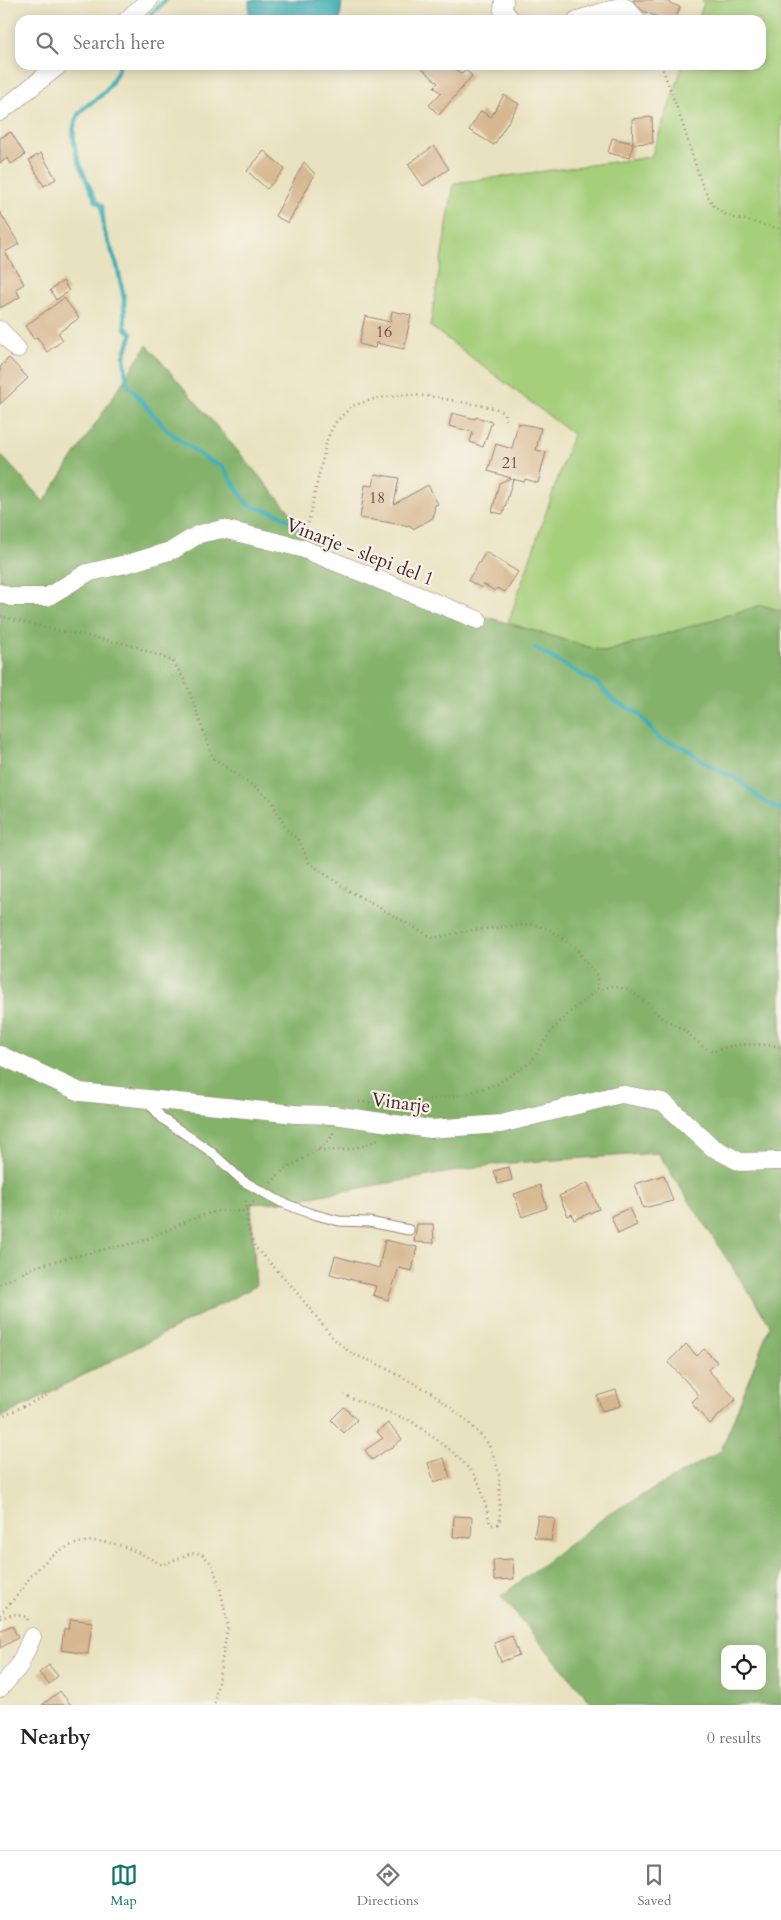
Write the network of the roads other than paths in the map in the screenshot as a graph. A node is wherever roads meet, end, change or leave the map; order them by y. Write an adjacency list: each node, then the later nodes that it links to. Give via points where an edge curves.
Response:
1 (149, 0): 3 (street)
2 (504, 0): 4 (street, via 503,10)
3 (132, 15)
4 (507, 15)
5 (593, 15): 6 (street, via 619,7 626,8)
6 (632, 15)
7 (53, 70): 8 (street)
8 (0, 112)
9 (0, 330): 10 (street)
10 (17, 349)
11 (0, 593): 12 (street, Vinarje - slepi del 1, via 11,597 46,597 87,572 130,564 173,550 199,534 223,529 301,548)
12 (478, 620)
13 (0, 1055): 14 (street, Vinarje, via 80,1092)
14 (147, 1100): 15 (street, Vinarje, via 334,1115 430,1129 501,1124 621,1094 663,1102 712,1147 740,1162); 16 (lane, via 162,1119 210,1151 243,1182 281,1202 339,1221 369,1222)
15 (781, 1161)
16 (409, 1230)
17 (32, 1637): 18 (street, via 19,1666)
18 (0, 1688)

